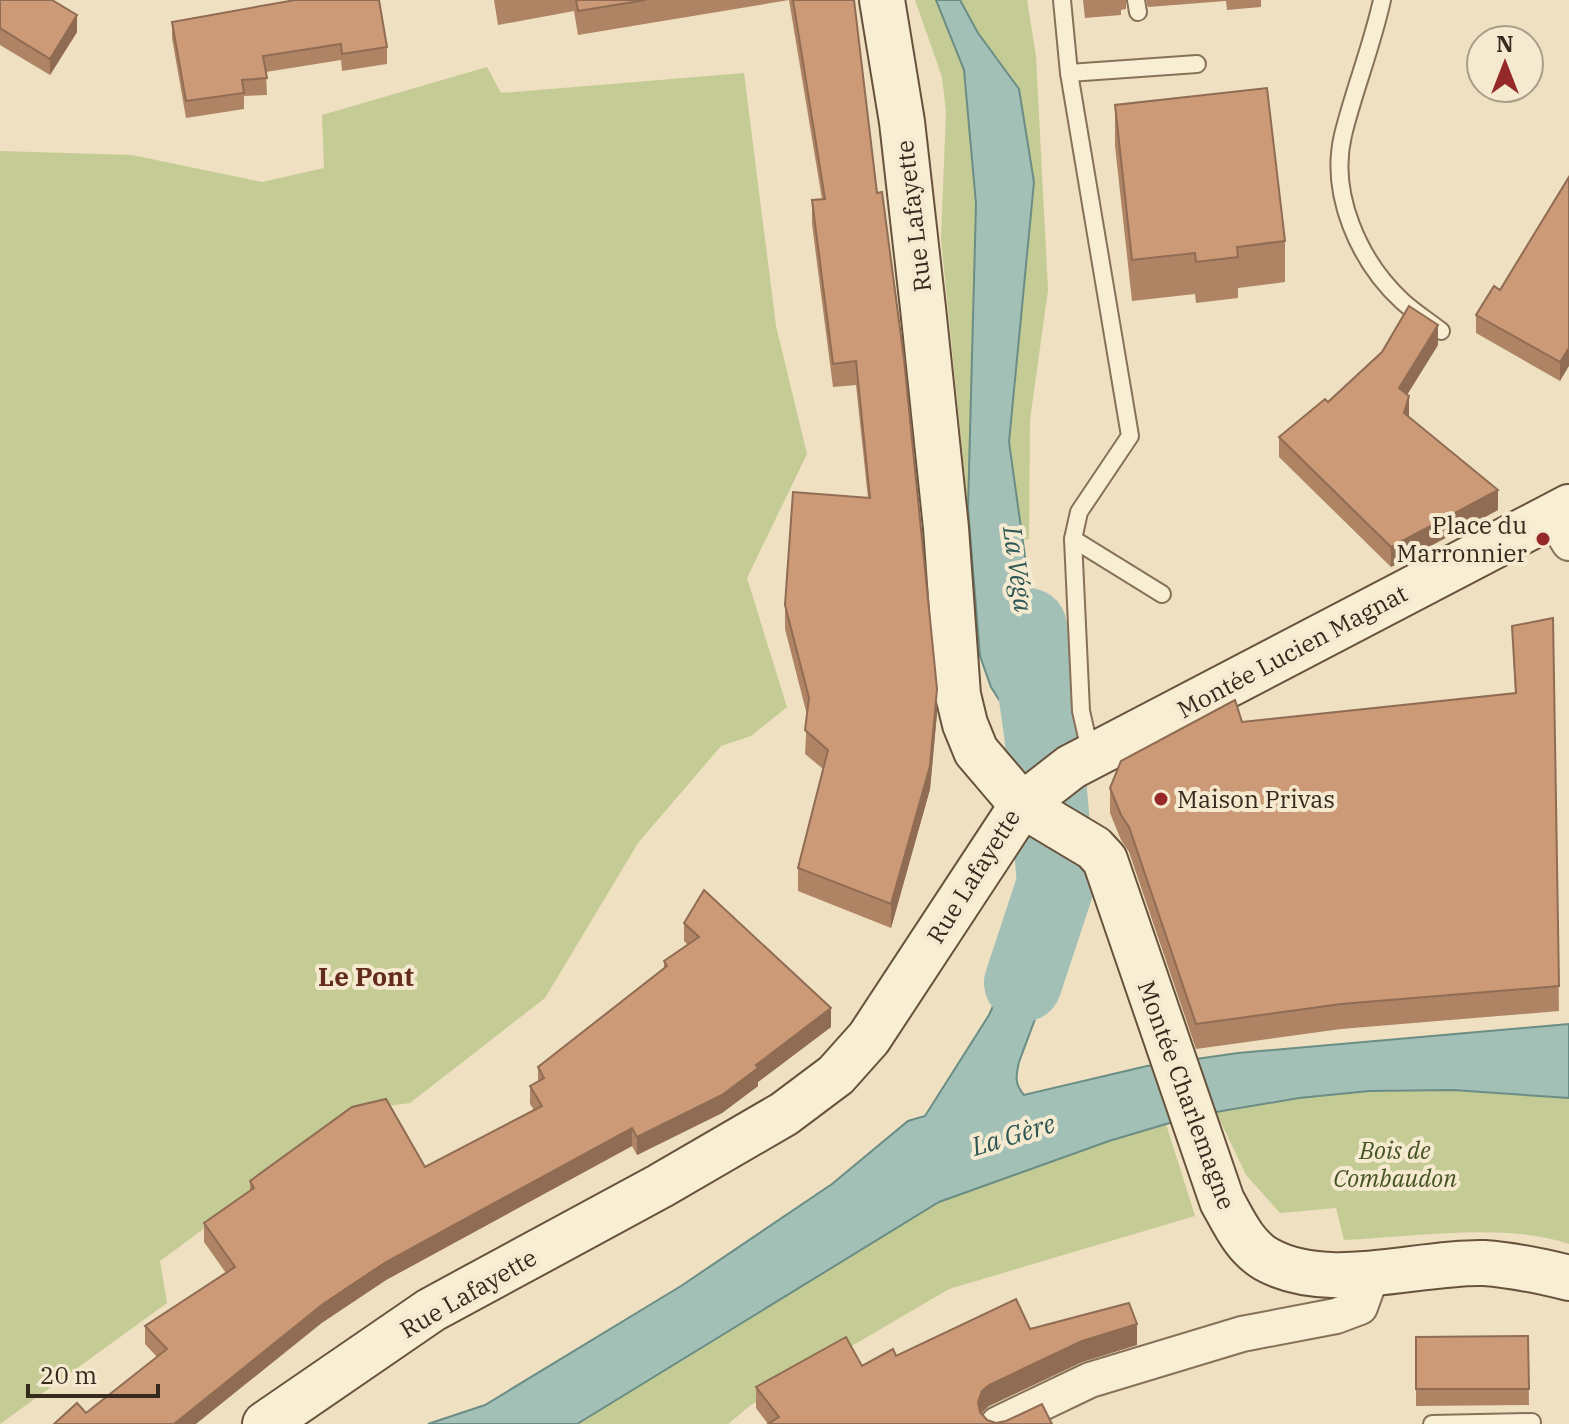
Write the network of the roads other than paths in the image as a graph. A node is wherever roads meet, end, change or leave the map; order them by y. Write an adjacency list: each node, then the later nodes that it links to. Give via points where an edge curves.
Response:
1 (882, 0): 11 (main road, Rue Lafayette, via 923,308 958,695 976,751)
2 (1062, 0): 5 (lane)
3 (1382, 0): 6 (lane, via 1342,138 1344,200 1372,267 1402,301)
4 (1197, 64): 5 (lane)
5 (1069, 73): 8 (lane, via 1130,436 1079,512)
6 (1441, 331)
7 (1563, 522): 10 (main road, Montée Lucien Magnat)
8 (1073, 539): 9 (lane); 10 (lane)
9 (1162, 594)
10 (1081, 762): 11 (main road, Montée Lucien Magnat)
11 (1022, 805): 12 (main road, Montée Charlemagne, via 1105,860 1222,1201 1244,1240 1265,1258 1290,1269); 15 (main road, Rue Lafayette, via 869,1038 836,1075 784,1114 431,1310)
12 (1372, 1274): 13 (main road, Montée Charlemagne, via 1483,1263); 16 (street, via 1360,1307 1242,1334 1090,1380)
13 (1569, 1278)
14 (1532, 1422): 17 (lane)
15 (265, 1424)
16 (998, 1424)
17 (1432, 1424)

